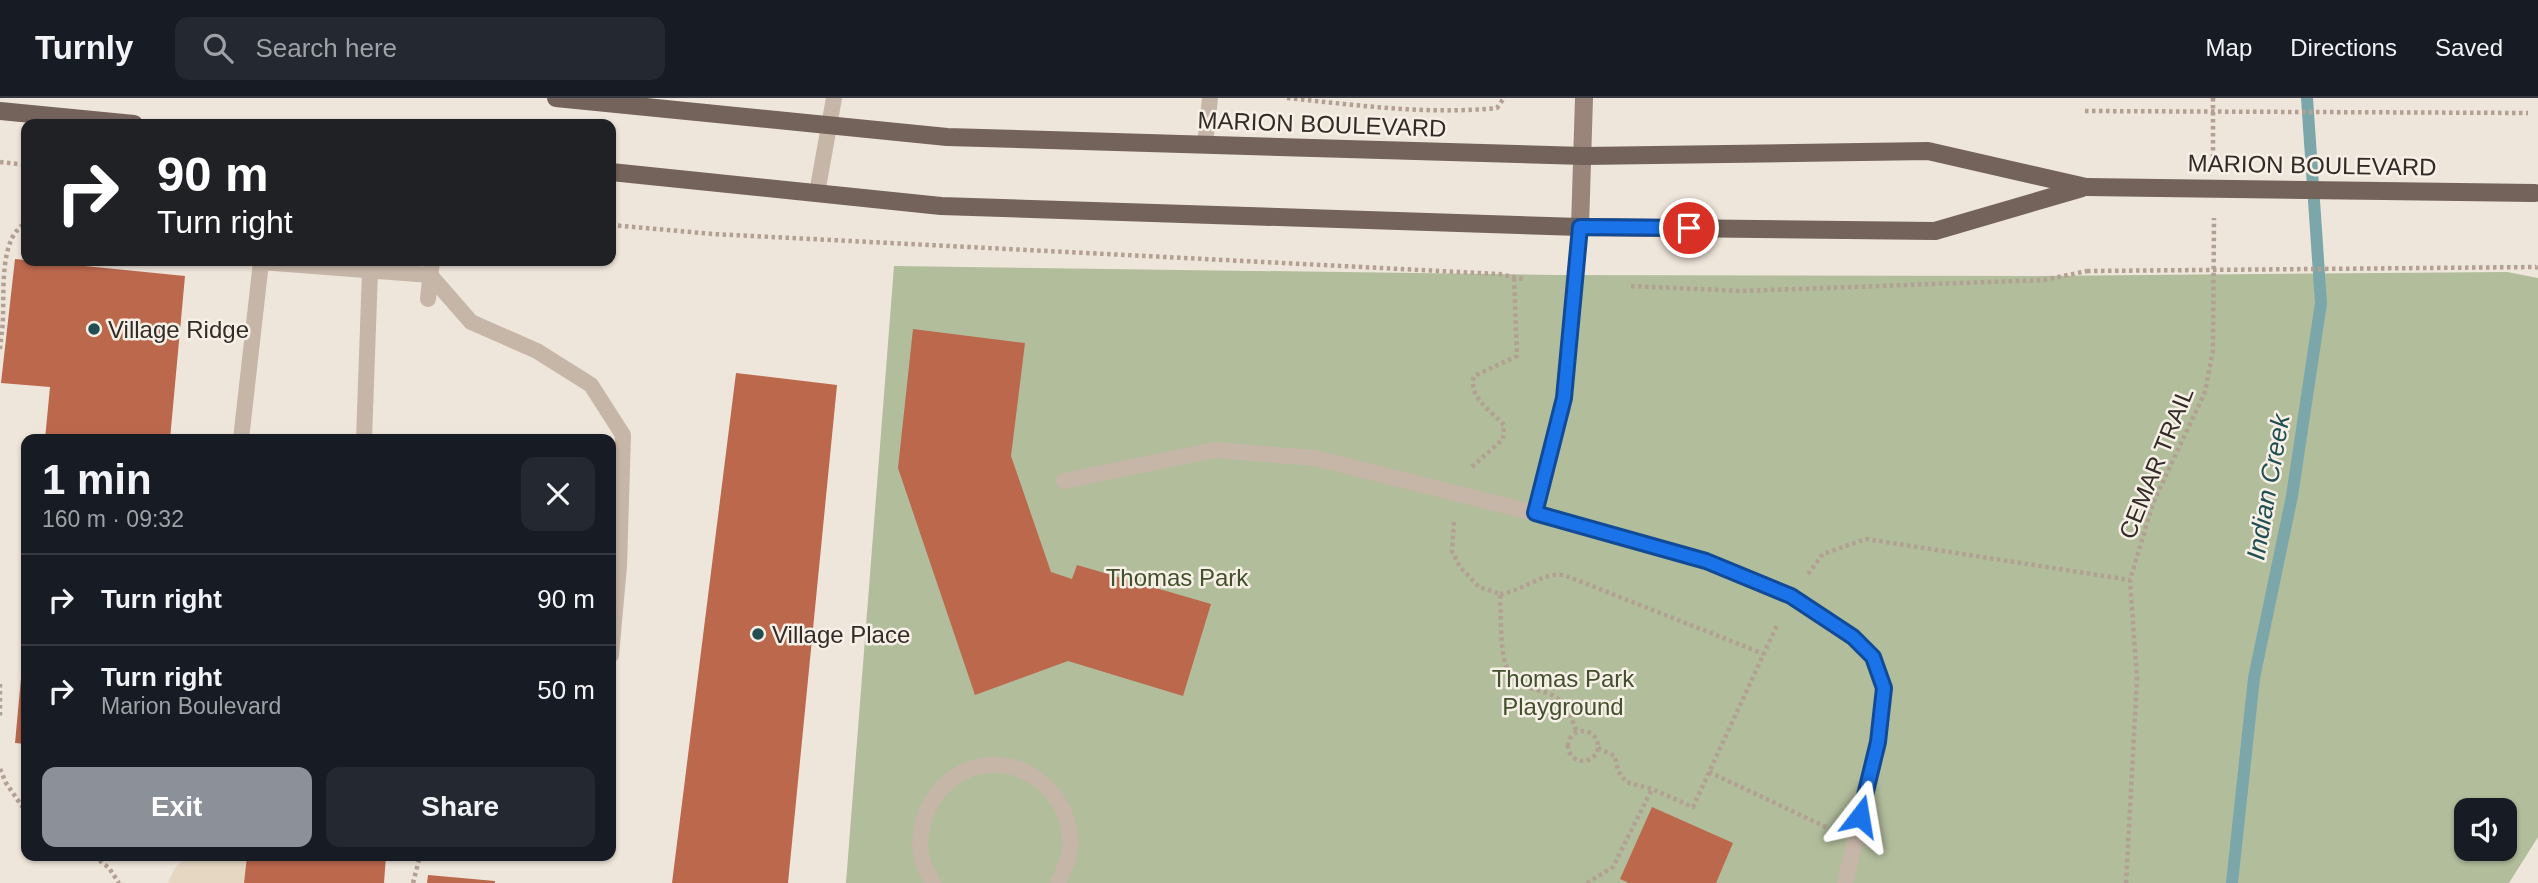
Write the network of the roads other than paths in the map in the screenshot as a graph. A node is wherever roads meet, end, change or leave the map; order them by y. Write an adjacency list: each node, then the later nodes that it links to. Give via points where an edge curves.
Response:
1 (556, 98): 7 (main road, MARION BOULEVARD)
2 (834, 98): 7 (lane)
3 (1210, 98): 8 (lane)
4 (1584, 98): 9 (main road)
5 (0, 111): 6 (main road)
6 (82, 119)
7 (830, 125): 8 (main road, MARION BOULEVARD, via 947,137); 12 (lane)
8 (1205, 145): 9 (main road, MARION BOULEVARD)
9 (1584, 156): 11 (main road, MARION BOULEVARD, via 1928,151); 14 (main road)
10 (616, 173): 12 (main road, MARION BOULEVARD)
11 (2086, 187): 13 (main road, MARION BOULEVARD, bridge); 14 (main road, MARION BOULEVARD, via 1935,231)
12 (817, 193): 14 (main road, MARION BOULEVARD, via 941,206)
13 (2536, 193)
14 (1580, 227): 23 (lane, via 1564,398)
15 (261, 266): 20 (lane)
16 (309, 266): 18 (lane)
17 (431, 268): 18 (lane); 19 (lane); 24 (lane, via 471,322 537,351 591,385 623,435)
18 (370, 271): 21 (lane)
19 (428, 299)
20 (243, 434)
21 (364, 434)
22 (1064, 481): 23 (lane, via 1214,450 1315,458)
23 (1535, 513): 27 (lane, via 1706,561 1791,596 1853,637 1873,657 1884,688 1878,742)
24 (616, 606)
25 (933, 883): 26 (lane, via 922,861 920,835 926,809 941,788 962,773 987,765 1013,767 1037,778 1056,796 1067,817 1071,840 1068,863)
26 (1058, 883)
27 (1845, 883)

